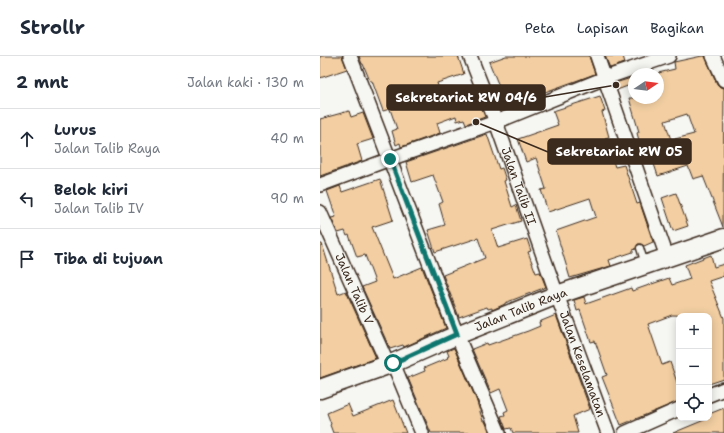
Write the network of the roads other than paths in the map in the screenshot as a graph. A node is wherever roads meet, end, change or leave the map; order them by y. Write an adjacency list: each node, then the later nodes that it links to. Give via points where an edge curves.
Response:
1 (350, 56): 9 (street)
2 (470, 56): 8 (street, Jalan Talib II)
3 (597, 56): 6 (street)
4 (670, 56): 6 (street)
5 (713, 56): 7 (street)
6 (605, 78): 8 (street); 13 (street)
7 (724, 80)
8 (496, 122): 9 (street); 14 (street, Jalan Talib II)
9 (390, 159): 10 (street); 15 (street)
10 (320, 185)
11 (320, 212): 16 (street, Jalan Talib V)
12 (724, 238): 13 (street, Jalan Talib Raya)
13 (667, 257): 14 (street, Jalan Talib Raya, via 643,256)
14 (557, 295): 15 (street, Jalan Talib Raya); 23 (street, Jalan Keselamatan)
15 (457, 334): 16 (street, Jalan Talib Raya); 22 (street)
16 (391, 364): 17 (street, Jalan Talib Raya); 21 (street, Jalan Talib V)
17 (320, 390)
18 (724, 390): 19 (street)
19 (712, 395)
20 (676, 410): 24 (street)
21 (422, 433)
22 (500, 433)
23 (608, 433)
24 (625, 433)

